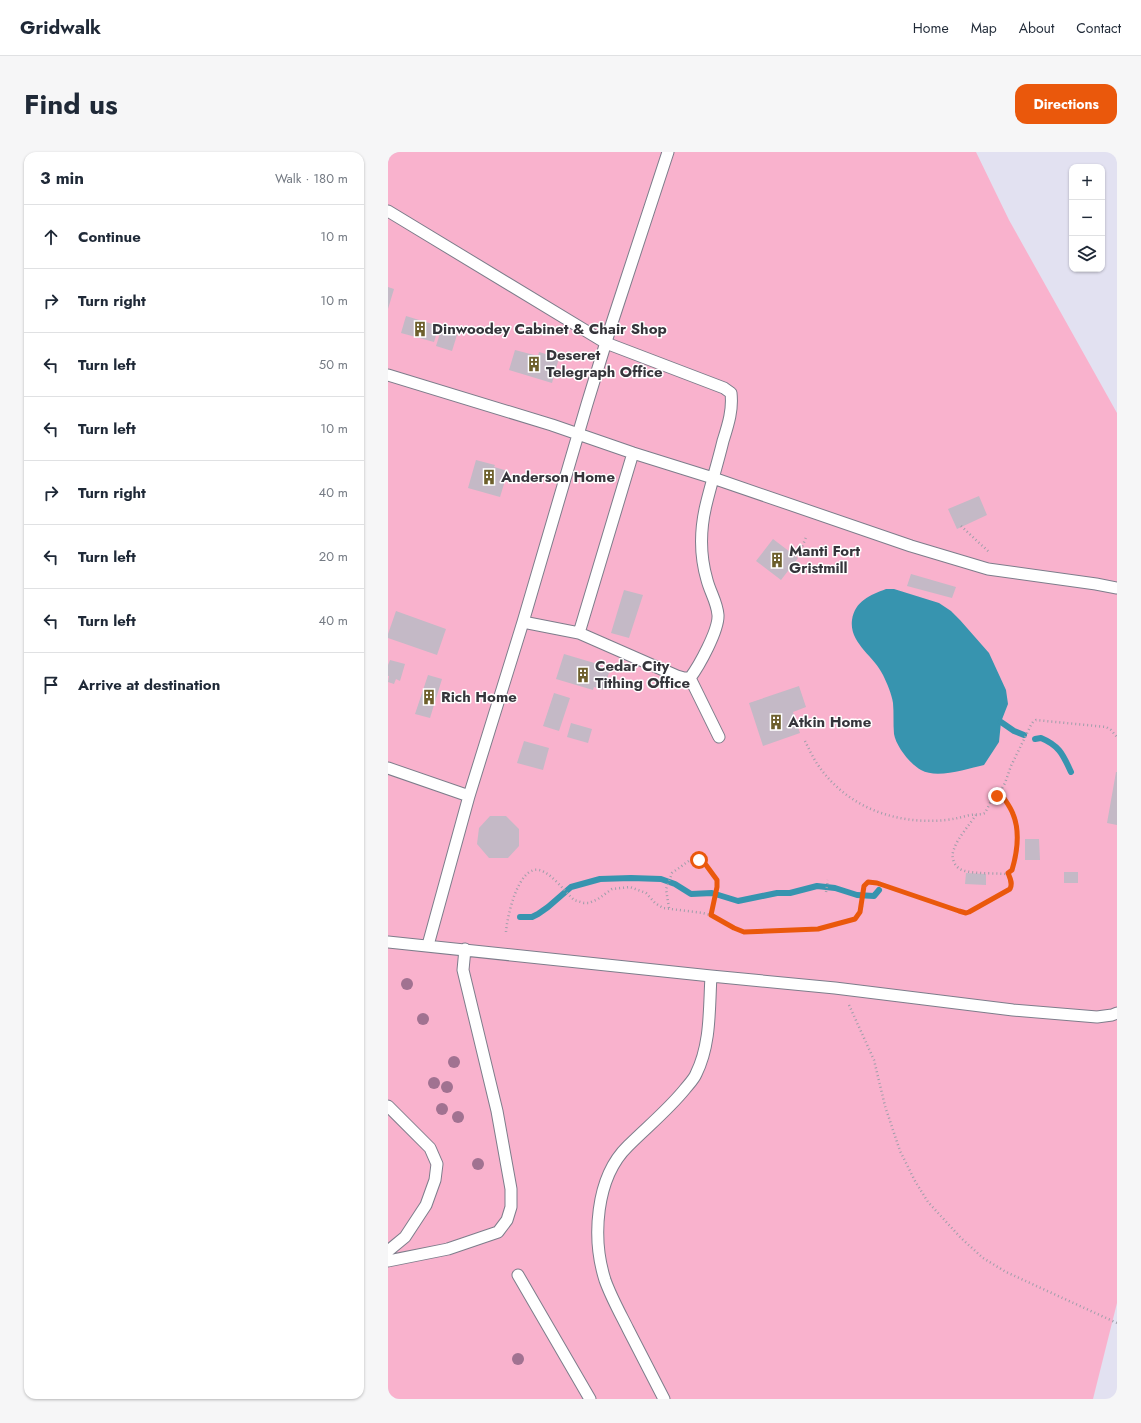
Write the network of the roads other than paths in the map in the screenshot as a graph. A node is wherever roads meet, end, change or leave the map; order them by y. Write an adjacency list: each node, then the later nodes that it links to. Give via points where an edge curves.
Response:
1 (668, 152): 3 (lane)
2 (388, 211): 3 (lane)
3 (606, 343): 5 (lane); 7 (lane, via 724,388 731,393 731,411)
4 (388, 374): 5 (lane)
5 (578, 434): 6 (lane); 9 (lane)
6 (632, 453): 7 (lane); 10 (lane)
7 (713, 478): 8 (lane, via 988,570); 11 (lane, via 701,533 702,558 718,616 716,630)
8 (1117, 588)
9 (523, 622): 10 (lane); 14 (lane)
10 (579, 633): 11 (lane, via 677,676)
11 (690, 678): 12 (lane)
12 (719, 737)
13 (388, 768): 14 (lane)
14 (469, 796): 16 (lane)
15 (388, 942): 16 (lane)
16 (428, 945): 17 (lane)
17 (465, 949): 18 (lane); 22 (lane, via 463,970 497,1111 511,1189 511,1207 507,1220 498,1232 448,1249)
18 (711, 976): 19 (lane, via 1013,1010 1097,1017); 25 (lane, via 707,1042 695,1076 672,1105 622,1152 605,1182 599,1207 597,1232 605,1279 612,1298)
19 (1115, 1016)
20 (388, 1106): 21 (lane, via 430,1148 436,1164 435,1180 426,1205 405,1237)
21 (388, 1251)
22 (388, 1261)
23 (518, 1275): 24 (lane)
24 (590, 1399)
25 (664, 1399)

